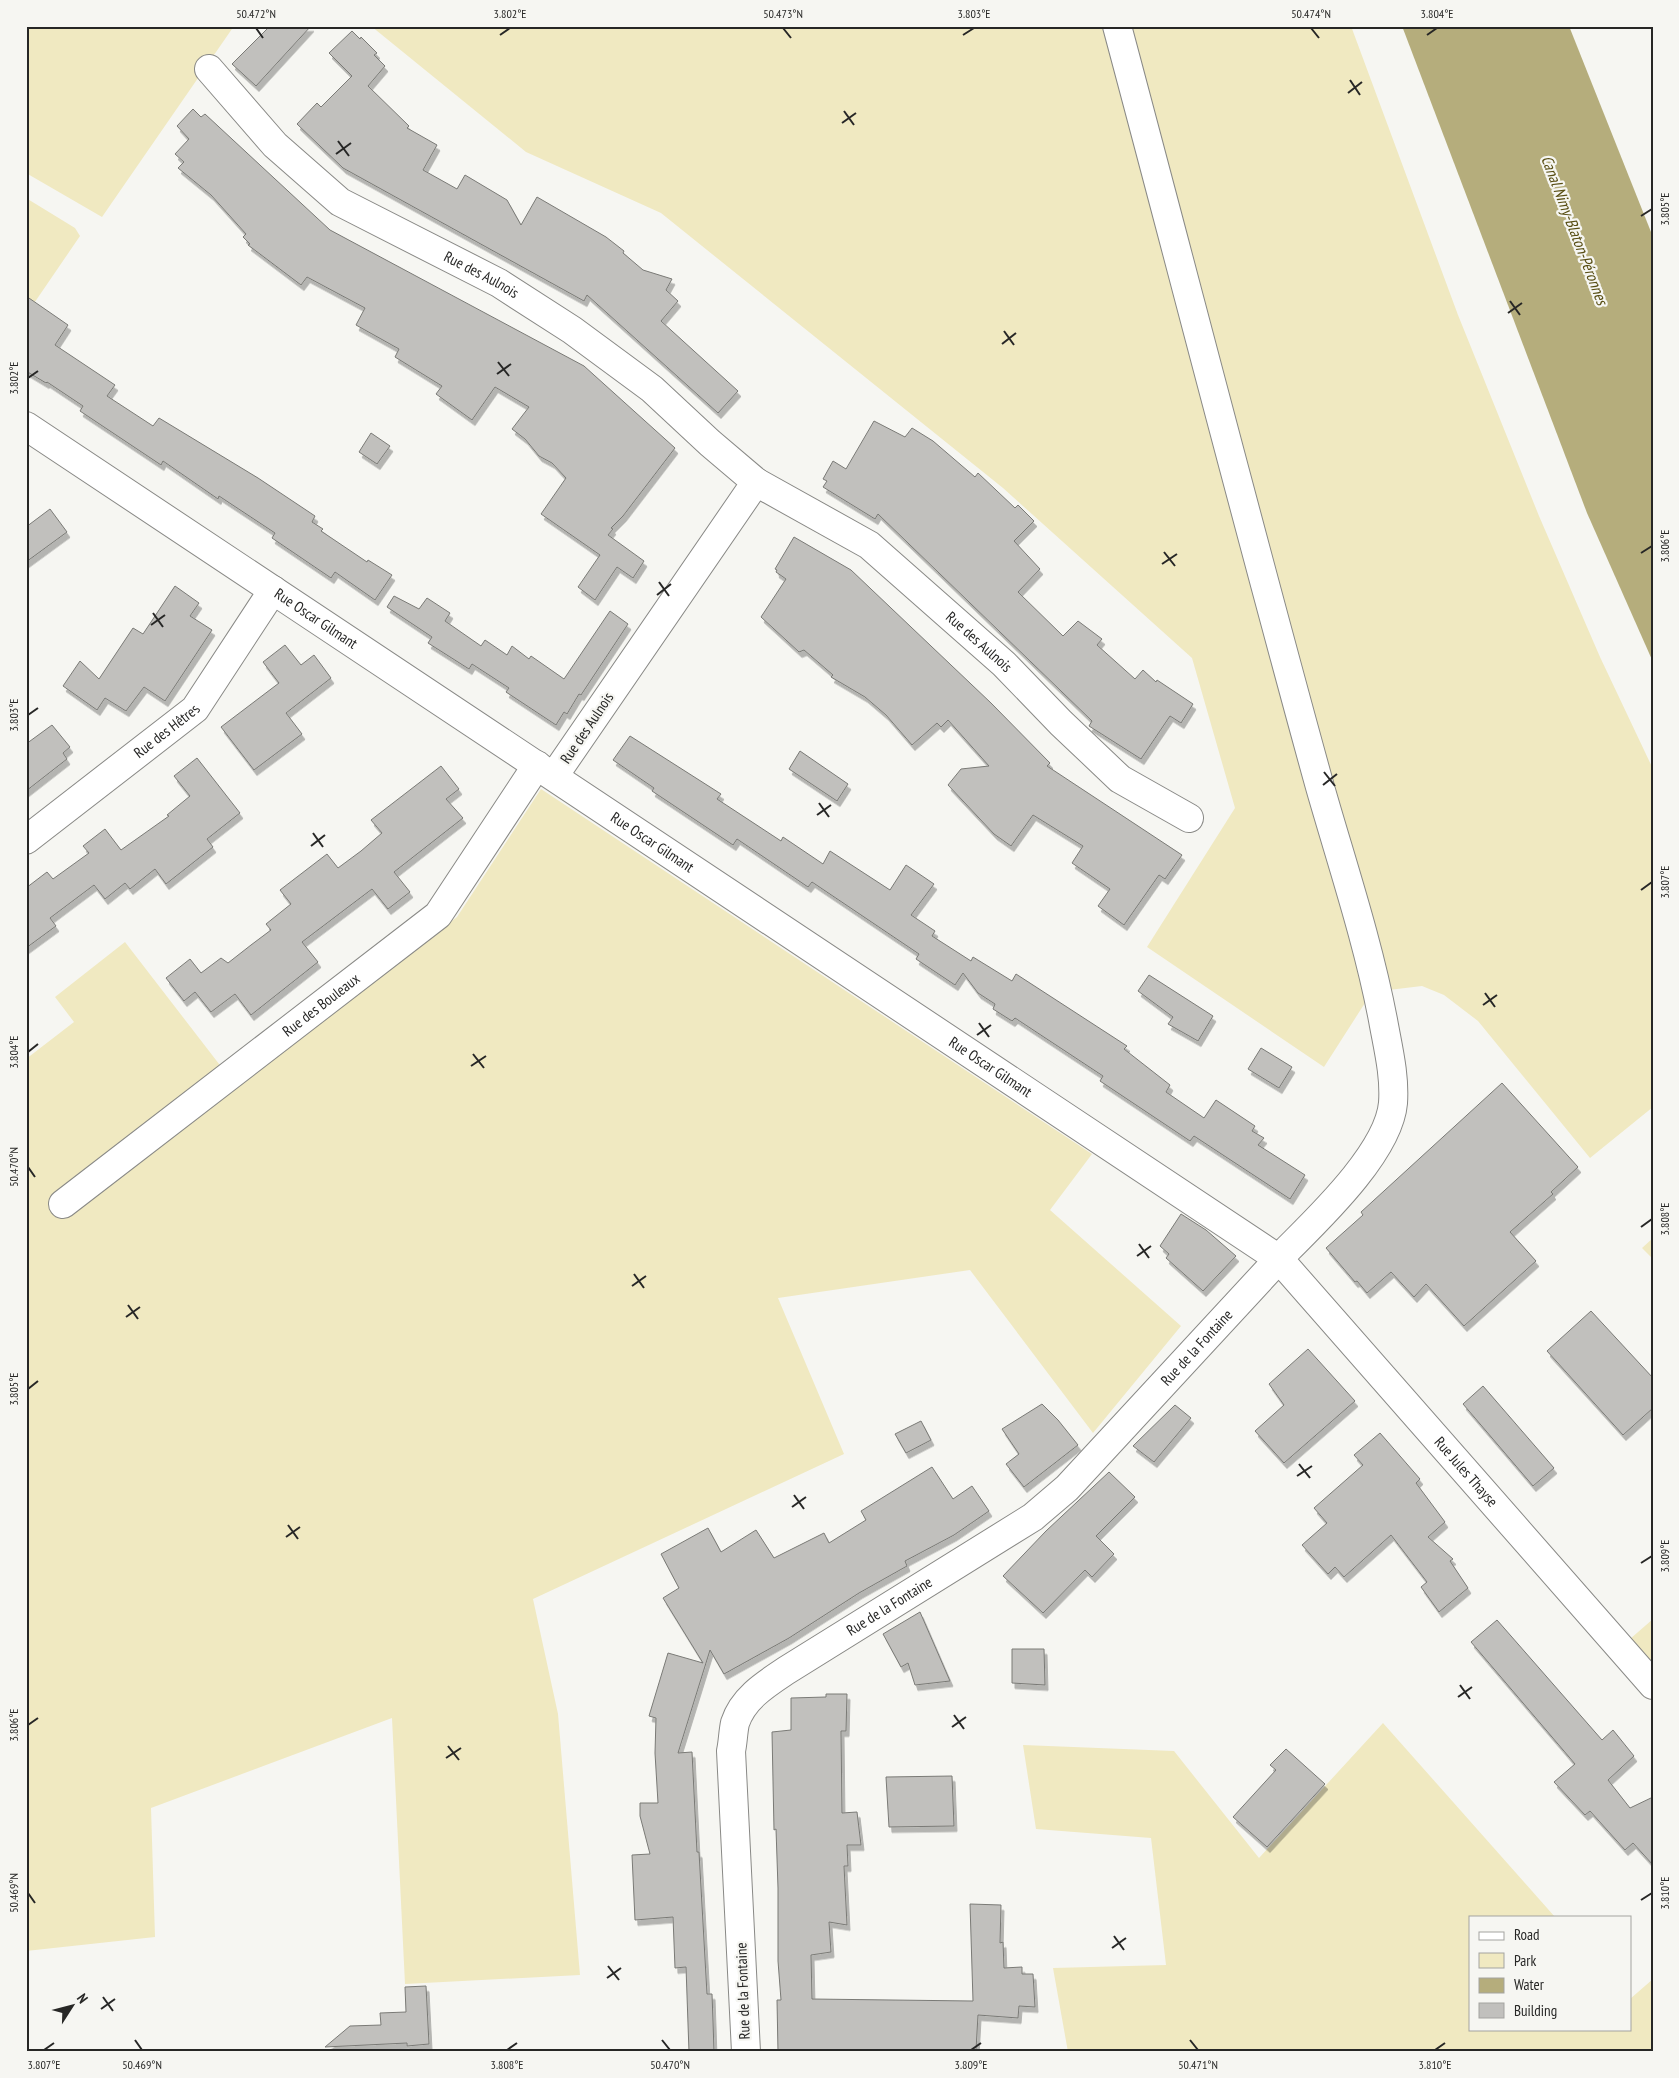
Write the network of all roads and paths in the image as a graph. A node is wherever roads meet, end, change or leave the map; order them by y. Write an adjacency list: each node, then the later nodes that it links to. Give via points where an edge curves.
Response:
1 (1117, 26): 10 (street, Rue de la Fontaine, via 1320,787 1376,980 1393,1072 1392,1106 1386,1131 1376,1148 1324,1214)
2 (209, 69): 4 (street, Rue des Aulnois, via 275,145 340,202 499,283 572,330 652,390)
3 (29, 431): 5 (street, Rue Oscar Gilmant)
4 (756, 482): 6 (street, Rue des Aulnois); 7 (street, Rue des Aulnois, via 869,545 1004,664 1120,779)
5 (273, 590): 6 (street, Rue Oscar Gilmant); 8 (street, Rue des Hêtres, via 195,709)
6 (545, 771): 9 (street, Rue des Bouleaux, via 438,915); 10 (street, Rue Oscar Gilmant)
7 (1189, 818)
8 (26, 840)
9 (63, 1204)
10 (1279, 1258): 11 (street, Rue Jules Thayse); 12 (street, Rue de la Fontaine, via 1067,1488 1033,1517 765,1684 746,1702 735,1723 732,1751)
11 (1653, 1685)
12 (746, 2052)

